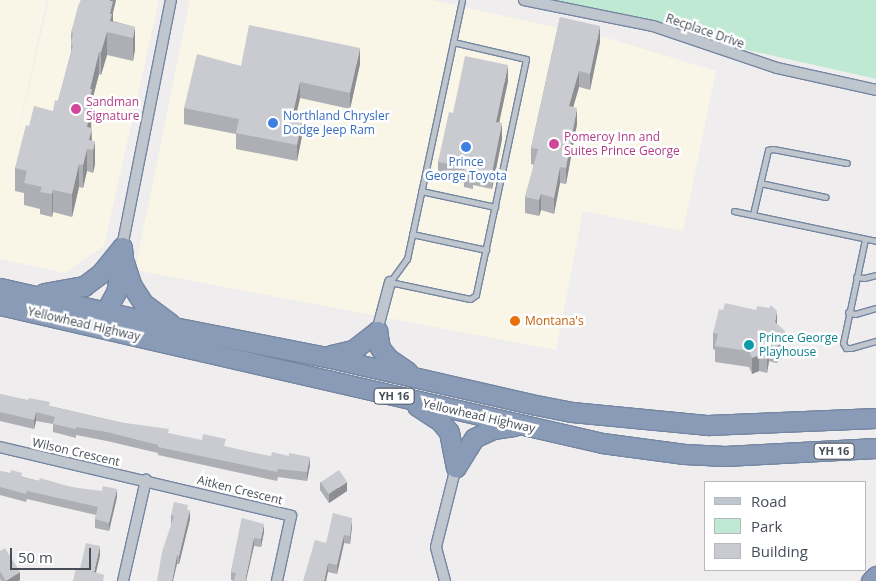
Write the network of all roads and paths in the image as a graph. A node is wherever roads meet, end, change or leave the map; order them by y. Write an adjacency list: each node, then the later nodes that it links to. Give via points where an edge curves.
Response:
1 (171, 0): 17 (street)
2 (462, 0): 4 (lane)
3 (524, 0): 5 (street, Recplace Drive, via 653,26 777,68)
4 (453, 42): 8 (lane); 10 (lane, via 526,59)
5 (876, 90)
6 (847, 164): 7 (lane, via 768,150)
7 (760, 182): 9 (lane); 12 (lane)
8 (421, 191): 10 (lane); 13 (lane)
9 (826, 197)
10 (495, 207): 16 (lane)
11 (734, 211): 12 (lane)
12 (753, 214): 14 (lane)
13 (412, 234): 16 (lane); 20 (lane, via 404,264)
14 (865, 238): 15 (lane); 19 (lane)
15 (876, 241)
16 (486, 250): 20 (lane, via 474,298)
17 (123, 253): 22 (highway, via 75,290); 25 (highway, via 116,292); 28 (highway, via 139,299)
18 (876, 275): 19 (lane)
19 (856, 277): 26 (lane)
20 (390, 282): 29 (street)
21 (0, 288): 22 (highway, Yellowhead Highway / YH 16)
22 (26, 294): 25 (highway, Yellowhead Highway / YH 16)
23 (0, 305): 27 (highway, Yellowhead Highway / YH 16)
24 (876, 308): 26 (lane, via 855,314)
25 (105, 312): 27 (highway, via 94,318); 28 (highway, Yellowhead Highway / YH 16)
26 (848, 312): 30 (lane, via 843,346 851,348)
27 (47, 316): 33 (highway, Yellowhead Highway / YH 16)
28 (178, 328): 31 (highway, Yellowhead Highway / YH 16)
29 (377, 331): 31 (highway, via 353,350); 32 (highway, via 380,348 389,359)
30 (876, 341)
31 (326, 356): 32 (highway, Yellowhead Highway / YH 16)
32 (419, 378): 34 (highway, Yellowhead Highway / YH 16, via 536,405 667,422 747,425)
33 (408, 400): 35 (highway, Yellowhead Highway / YH 16); 40 (highway, via 446,427 453,443)
34 (876, 418)
35 (521, 425): 38 (highway, Yellowhead Highway / YH 16, via 602,444 684,454); 40 (highway, via 493,430 474,438)
36 (0, 448): 41 (street, Wilson Crescent)
37 (876, 448): 38 (highway, Yellowhead Highway / YH 16)
38 (793, 454): 39 (highway)
39 (876, 456)
40 (456, 467): 45 (street, via 436,547)
41 (146, 480): 43 (street); 44 (street, Aitken Crescent, via 291,516)
42 (876, 576): 46 (highway)
43 (123, 581)
44 (277, 581)
45 (445, 581)
46 (871, 581)

